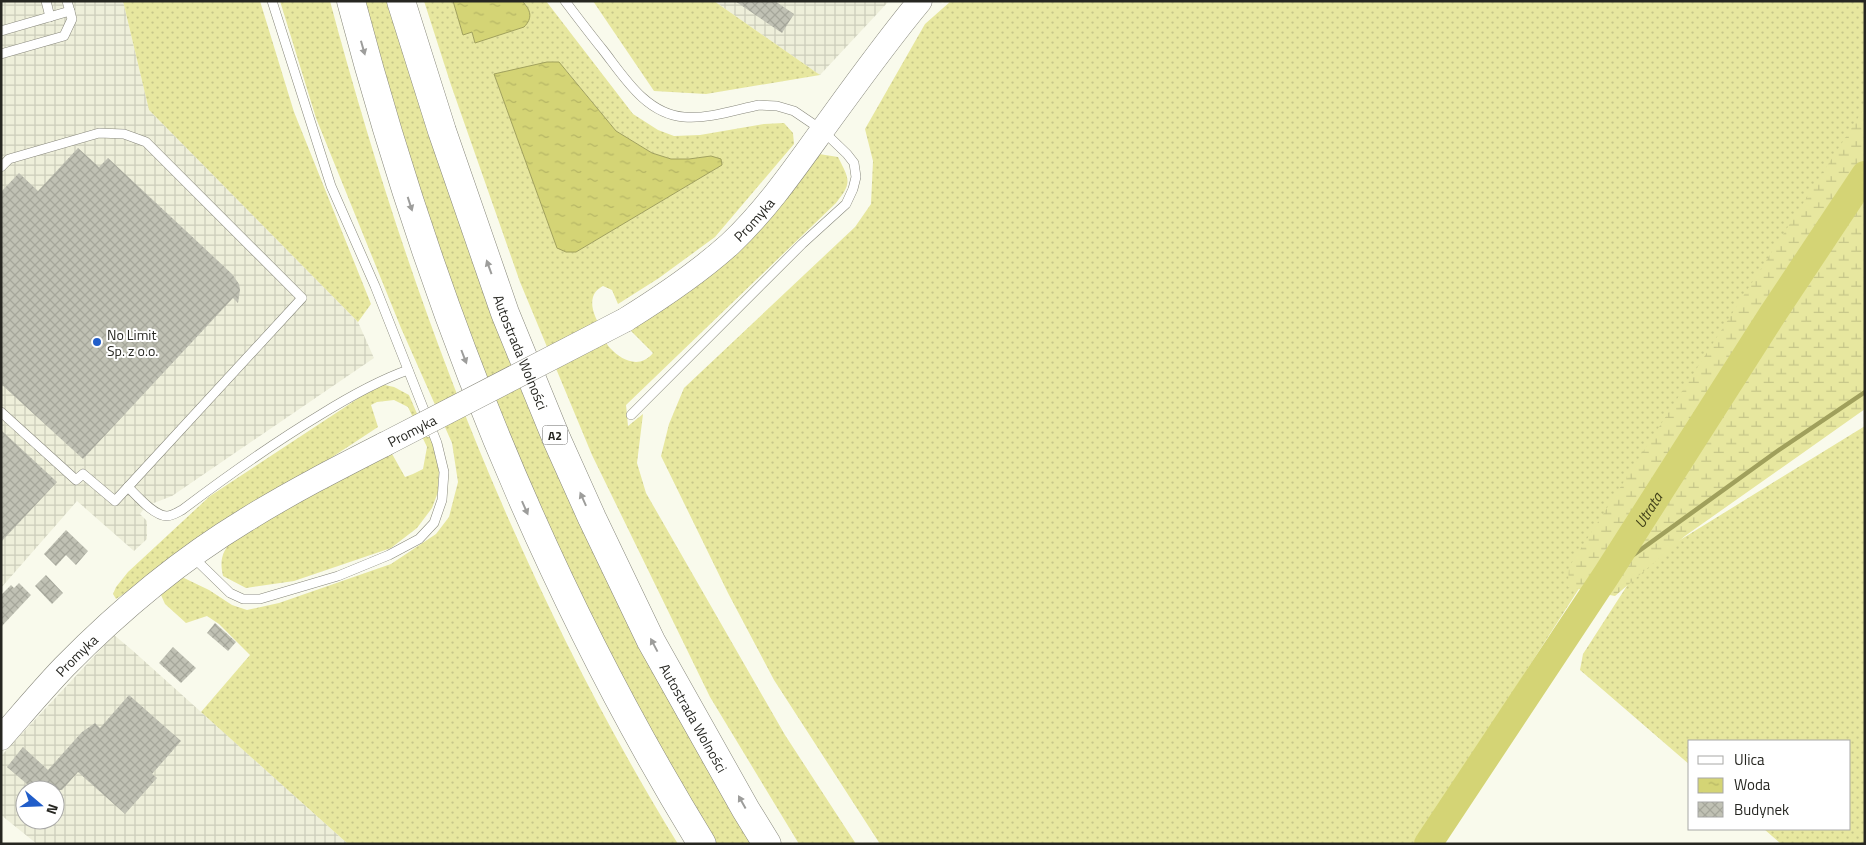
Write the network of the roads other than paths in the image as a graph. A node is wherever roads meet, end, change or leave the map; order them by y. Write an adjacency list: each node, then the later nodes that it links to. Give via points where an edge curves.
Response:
1 (46, 1): 9 (lane)
2 (68, 1): 8 (lane)
3 (272, 1): 14 (lane, via 330,186)
4 (351, 1): 20 (highway, one-way to 20, via 385,125 426,255 484,411 551,564 588,639 637,733)
5 (401, 1): 21 (highway, Autostrada Wolności / A2, one-way to 5, via 651,641 557,440 505,312)
6 (565, 1): 12 (lane, via 630,84 655,108 681,117 695,117 759,105 778,106 794,111)
7 (920, 1): 12 (street, Promyka)
8 (70, 11): 9 (lane); 11 (lane, via 72,19 64,36)
9 (50, 17): 10 (lane)
10 (1, 30)
11 (1, 54)
12 (822, 130): 16 (lane, via 854,163 856,177 846,204); 18 (street, Promyka, bridge, via 760,212 730,243 661,298 625,320 312,482)
13 (1, 167): 17 (lane, via 9,159 99,133 124,134 146,142 302,298)
14 (408, 370): 17 (lane, via 362,389 248,461 174,514 164,516 146,506); 18 (lane, via 437,443 444,472 442,500 434,523 418,539 338,576 252,600 230,593)
15 (1, 412): 17 (lane, via 76,480 83,474 115,501)
16 (631, 415)
17 (128, 487)
18 (192, 556): 19 (street, Promyka, via 102,631)
19 (1, 738)
20 (702, 844)
21 (768, 844)

